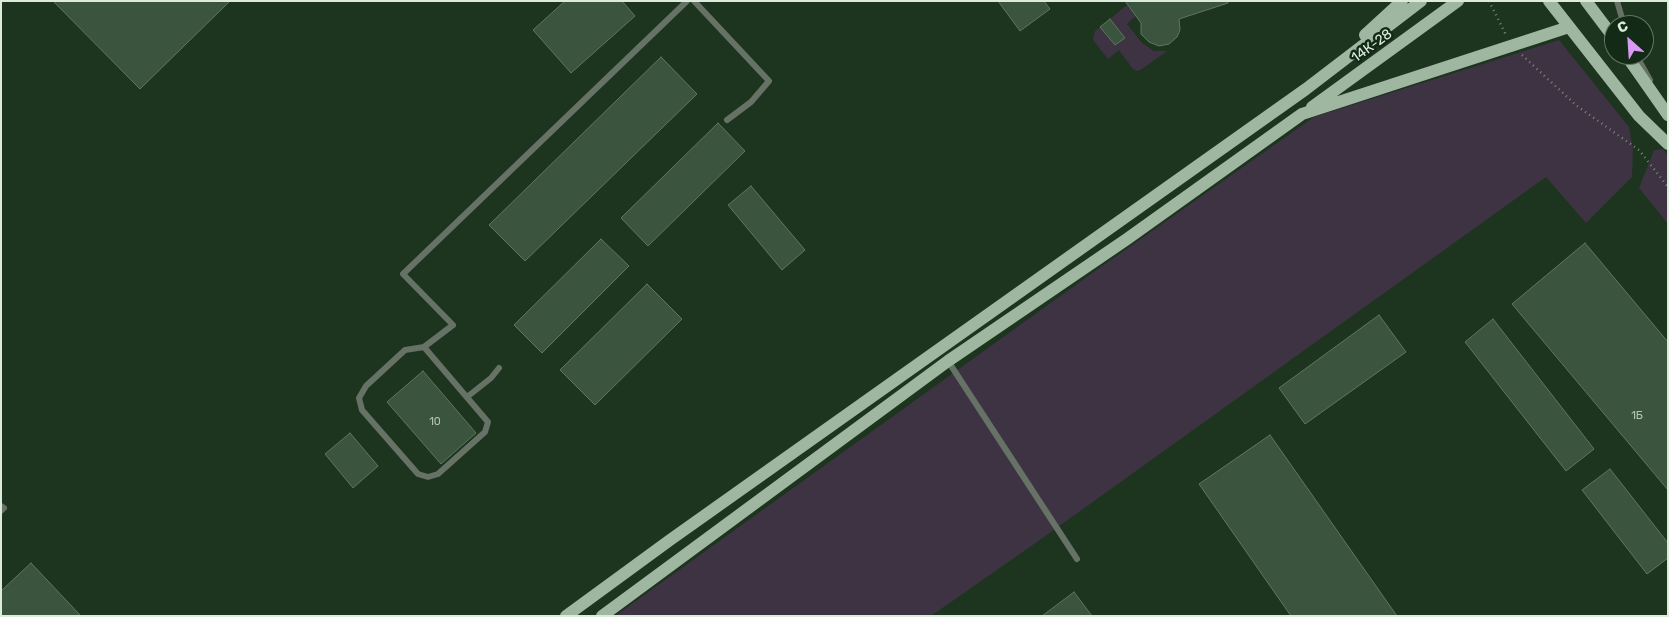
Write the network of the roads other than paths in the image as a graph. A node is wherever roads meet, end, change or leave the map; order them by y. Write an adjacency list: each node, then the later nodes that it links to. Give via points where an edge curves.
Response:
1 (687, 1): 19 (lane, via 403,274 454,325)
2 (694, 1): 17 (lane, via 770,80 751,102)
3 (1402, 1): 14 (main road)
4 (1421, 1): 14 (main road, 14К-28)
5 (1458, 1): 16 (main road, 14К-28)
6 (1549, 1): 11 (main road)
7 (1586, 1): 10 (main road)
8 (1617, 1): 9 (lane)
9 (1621, 15)
10 (1604, 25)
11 (1569, 27): 16 (main road); 18 (main road, via 1639,116)
12 (1633, 65): 15 (main road)
13 (1642, 65): 15 (lane)
14 (1306, 89): 26 (main road, 14К-28)
15 (1668, 113)
16 (1302, 114): 20 (main road, 14К-28)
17 (727, 120)
18 (1668, 144)
19 (424, 347): 22 (lane); 22 (lane, via 405,350 366,386 359,398 362,410 418,474 428,477 438,474 485,432 488,422)
20 (948, 361): 25 (lane); 27 (main road, 14К-28)
21 (500, 368): 22 (lane)
22 (467, 397)
23 (1, 506): 24 (lane, via 4,508)
24 (1, 511)
25 (1077, 559)
26 (566, 616)
27 (602, 616)

